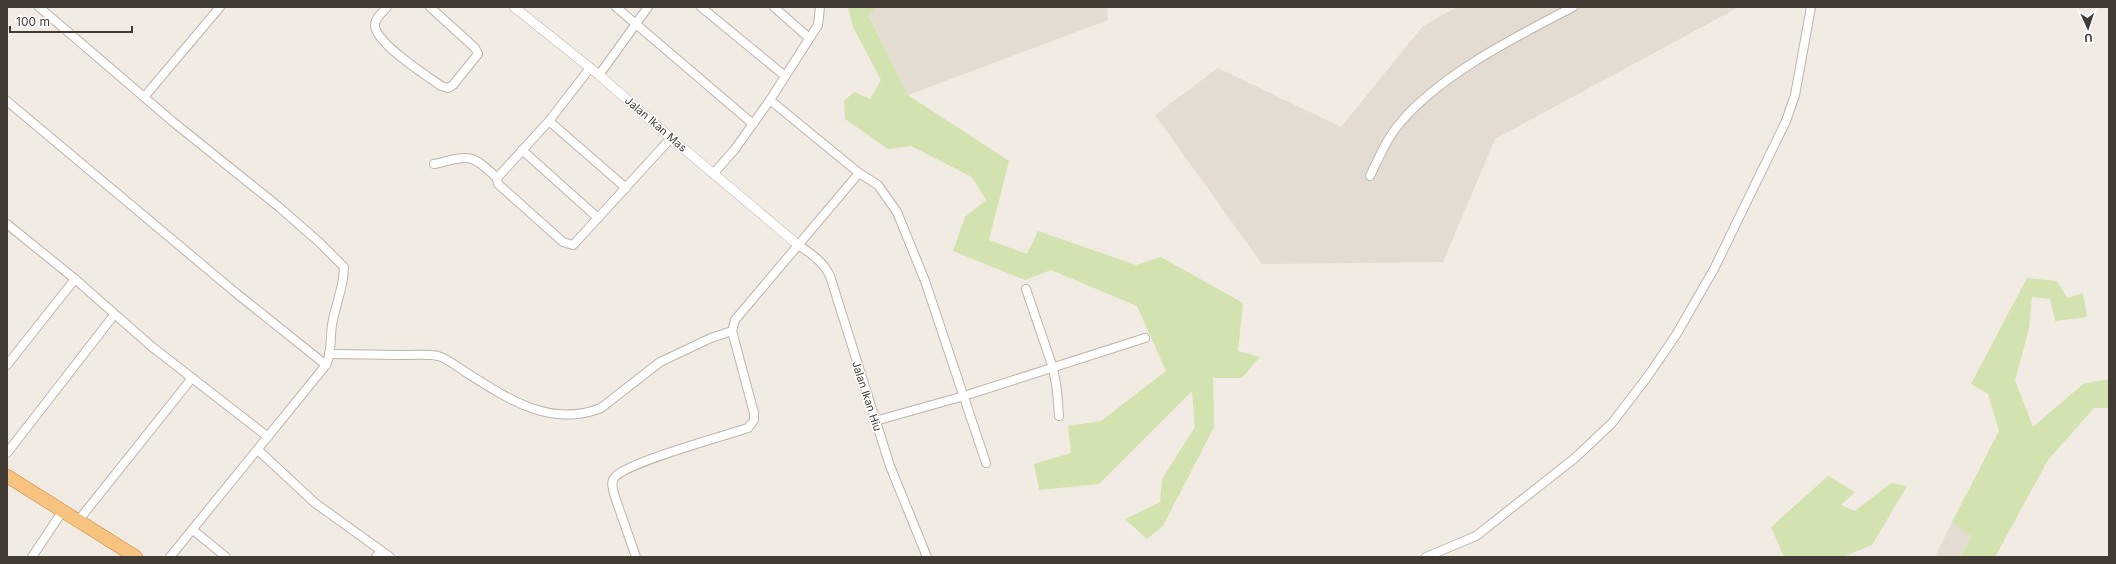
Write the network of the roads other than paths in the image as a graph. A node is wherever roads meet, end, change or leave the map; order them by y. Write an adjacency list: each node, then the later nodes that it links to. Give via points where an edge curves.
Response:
1 (39, 7): 18 (street)
2 (220, 7): 18 (street)
3 (387, 7): 4 (street, via 376,21 375,26 380,38 441,86 448,88 477,57 478,51)
4 (430, 7)
5 (514, 7): 15 (street, Jalan Ikan Mas)
6 (616, 7): 13 (street)
7 (648, 7): 13 (street)
8 (701, 7): 17 (street)
9 (774, 7): 14 (street)
10 (820, 7): 14 (street, via 818,25)
11 (1573, 7): 28 (street, via 1501,46 1422,100 1396,128)
12 (1811, 7): 55 (street, via 1795,95 1786,121 1728,242 1676,335 1612,423 1575,458 1476,536)
13 (636, 24): 16 (street); 22 (street)
14 (809, 38): 17 (street)
15 (590, 68): 16 (street, Jalan Ikan Mas); 21 (street)
16 (599, 75): 23 (street, Jalan Ikan Mas)
17 (785, 76): 19 (street)
18 (145, 96): 39 (street, via 279,207 342,264 344,280 332,325)
19 (770, 100): 22 (street); 27 (street)
20 (7, 101): 41 (street)
21 (549, 121): 24 (street); 30 (street)
22 (753, 124): 26 (street)
23 (671, 138): 26 (street, Jalan Ikan Mas); 30 (street)
24 (522, 150): 29 (street); 31 (street)
25 (434, 164): 29 (street, via 461,158 475,159)
26 (714, 173): 33 (street, Jalan Ikan Mas)
27 (859, 173): 33 (street); 44 (street, via 878,185 897,212 925,281)
28 (1370, 176)
29 (497, 178): 31 (street, via 498,184 568,245 573,245)
30 (626, 188): 31 (street)
31 (598, 218)
32 (7, 224): 34 (street)
33 (797, 244): 37 (street, via 737,316); 46 (street, Jalan Ikan Hiu, via 826,268)
34 (75, 279): 36 (street); 40 (street)
35 (1026, 289): 42 (street)
36 (114, 316): 43 (street); 49 (street)
37 (732, 331): 39 (street, via 660,362 601,408 571,414 522,406 439,356); 62 (street, via 754,420 748,428 650,460 615,476 612,485 614,494)
38 (1144, 338): 42 (street)
39 (329, 354): 41 (street)
40 (7, 365)
41 (326, 365): 47 (street)
42 (1052, 368): 44 (street); 45 (street)
43 (192, 378): 47 (street); 53 (street)
44 (964, 396): 46 (street); 50 (street)
45 (1059, 416)
46 (875, 421): 63 (street, Jalan Ikan Hiu, via 903,500)
47 (268, 437): 48 (street)
48 (258, 450): 54 (street); 56 (street, via 315,503)
49 (7, 453)
50 (986, 463)
51 (7, 476): 52 (highway)
52 (62, 512): 53 (highway); 57 (street)
53 (78, 521): 58 (highway)
54 (193, 530): 59 (street); 60 (street)
55 (1445, 548): 64 (street); 65 (street)
56 (379, 554): 61 (street)
57 (32, 557)
58 (136, 557)
59 (170, 557)
60 (226, 557)
61 (390, 557)
62 (636, 557)
63 (927, 557)
64 (1426, 557)
65 (1440, 557)

